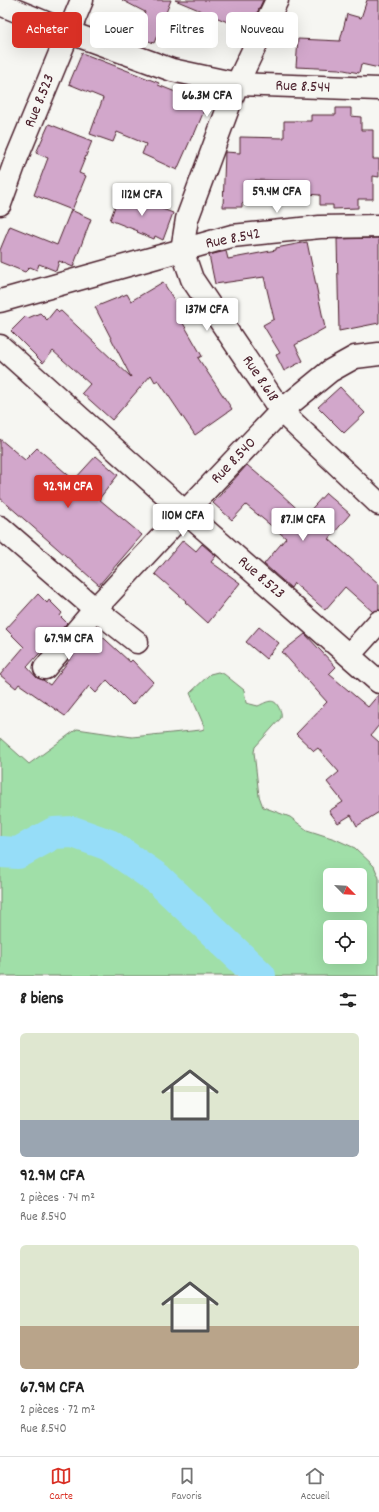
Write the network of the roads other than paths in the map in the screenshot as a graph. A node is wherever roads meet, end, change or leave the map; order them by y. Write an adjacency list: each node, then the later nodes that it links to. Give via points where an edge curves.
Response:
1 (82, 0): 5 (street, Rue 8.523)
2 (277, 0): 8 (street)
3 (0, 4): 4 (street, Rue 8.544)
4 (19, 12)
5 (77, 12)
6 (82, 37): 8 (street, Rue 8.544, via 172,70)
7 (61, 48): 10 (street, Rue 8.523)
8 (237, 84): 9 (street, Rue 8.544); 12 (street, via 187,219)
9 (379, 89)
10 (0, 204)
11 (379, 226): 12 (street, Rue 8.542, via 320,227 232,236)
12 (182, 250): 13 (street); 16 (street, Rue 8.618, via 192,279)
13 (0, 301)
14 (0, 346): 18 (street, Rue 8.523)
15 (379, 354): 16 (street, Rue 8.540, via 355,357 330,371)
16 (281, 411): 17 (street, Rue 8.618); 18 (street, Rue 8.540)
17 (379, 504)
18 (185, 512): 20 (street, Rue 8.540); 23 (street, Rue 8.523)
19 (0, 527): 20 (street)
20 (95, 609): 22 (street); 24 (street, Rue 8.540)
21 (379, 622): 23 (street)
22 (136, 642)
23 (349, 655): 25 (street, Rue 8.523)
24 (45, 668)
25 (379, 682)

